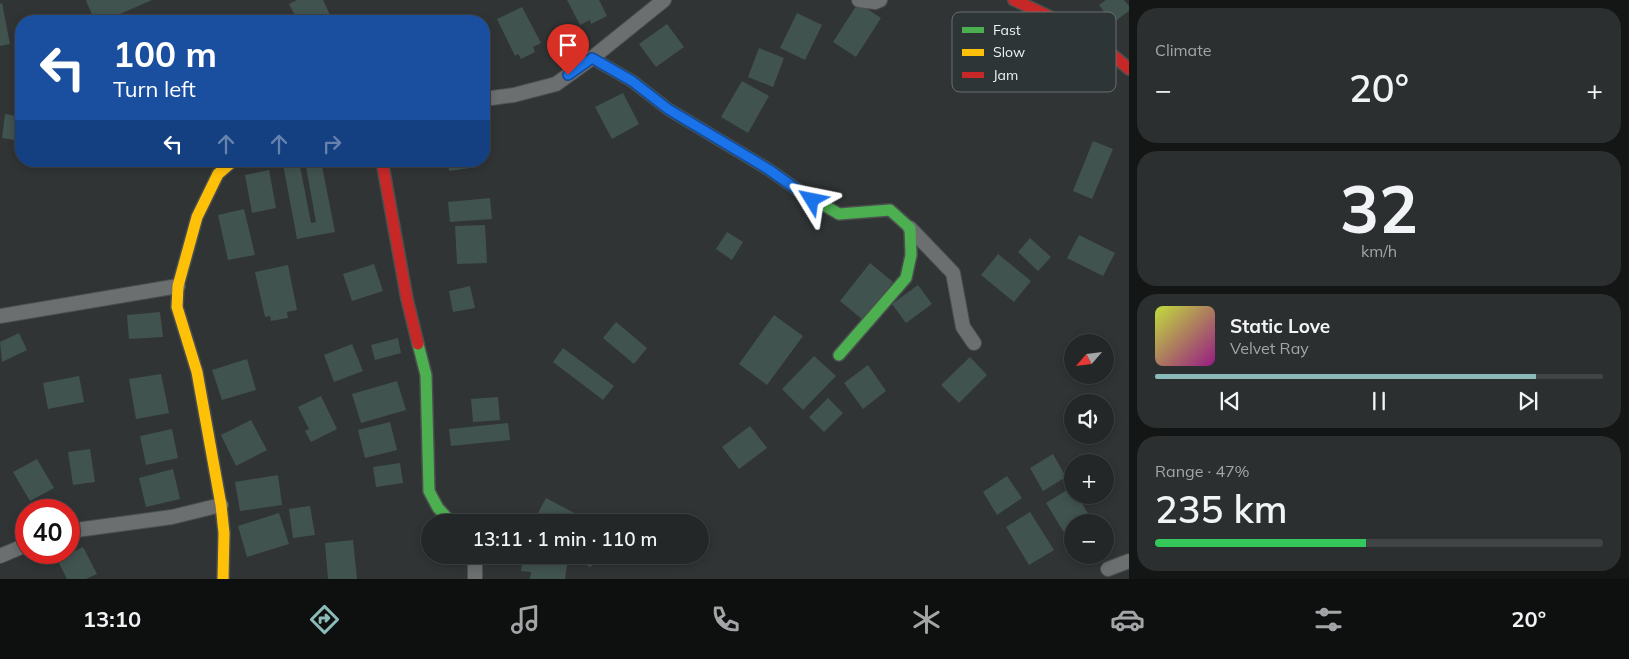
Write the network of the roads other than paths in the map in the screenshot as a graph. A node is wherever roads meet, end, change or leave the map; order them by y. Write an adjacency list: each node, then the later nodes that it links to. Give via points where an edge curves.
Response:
1 (664, 0): 6 (street)
2 (859, 0): 3 (street)
3 (880, 0)
4 (1014, 0): 5 (street)
5 (1040, 12)
6 (592, 58): 9 (street, via 556,84); 12 (street, via 812,200 839,214 890,210)
7 (1116, 58): 8 (street)
8 (1129, 69)
9 (490, 98)
10 (227, 167): 13 (street, via 209,189 197,217)
11 (383, 167): 18 (street, via 407,299 426,375 429,491)
12 (910, 228): 15 (street, via 953,273 963,327); 16 (street, via 911,255 906,278)
13 (178, 286): 14 (street); 17 (street, via 177,307 197,372)
14 (0, 316)
15 (974, 344)
16 (839, 355)
17 (221, 505): 19 (street, via 172,517); 25 (street)
18 (444, 514)
19 (80, 530)
20 (15, 550): 21 (street)
21 (0, 556)
22 (1129, 561): 24 (street)
23 (473, 564): 26 (street)
24 (1108, 569)
25 (223, 579)
26 (474, 579)

